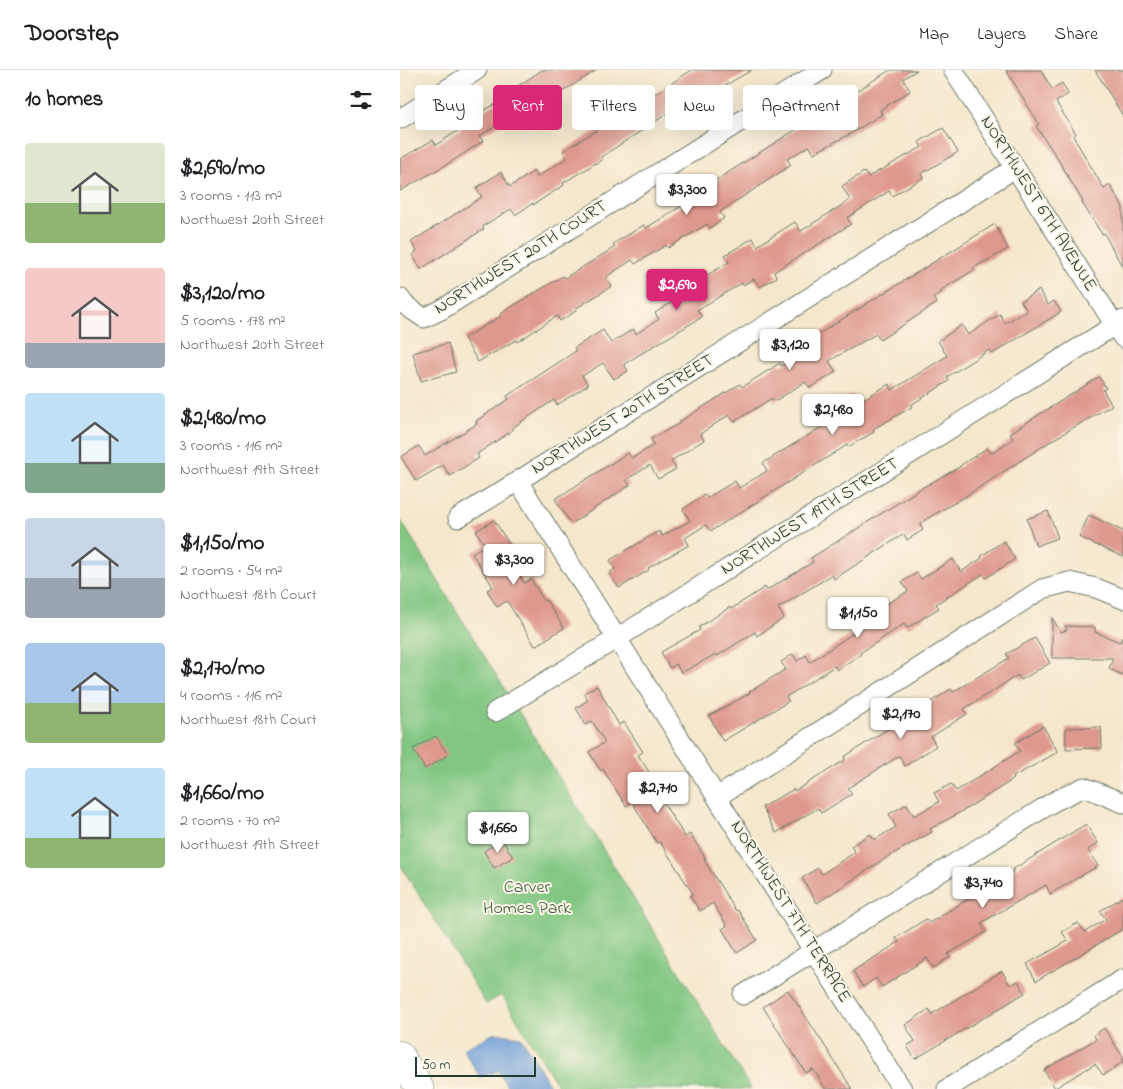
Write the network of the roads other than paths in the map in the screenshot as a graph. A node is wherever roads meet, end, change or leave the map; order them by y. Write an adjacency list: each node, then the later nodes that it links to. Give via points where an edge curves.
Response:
1 (477, 70): 4 (street)
2 (822, 70): 6 (street, NORTHWEST 20TH COURT, via 441,310 424,318 404,305)
3 (953, 70): 5 (street, NORTHWEST 6TH AVENUE)
4 (400, 119)
5 (1015, 168): 7 (street, NORTHWEST 6TH AVENUE); 8 (street, NORTHWEST 20TH STREET)
6 (400, 298)
7 (1120, 328): 11 (street, NORTHWEST 19TH STREET)
8 (518, 481): 9 (street, NORTHWEST 20TH STREET); 11 (street, NORTHWEST 7TH TERRACE)
9 (458, 518)
10 (1123, 599): 13 (street, via 1069,582 1042,589)
11 (616, 639): 12 (street, NORTHWEST 19TH STREET); 13 (street, NORTHWEST 7TH TERRACE)
12 (496, 712)
13 (717, 797): 15 (street, NORTHWEST 7TH TERRACE)
14 (1123, 803): 15 (street, via 1084,787 1053,802)
15 (814, 952): 17 (street); 20 (street, NORTHWEST 7TH TERRACE)
16 (1123, 979): 21 (street)
17 (743, 995)
18 (400, 1056): 19 (highway)
19 (420, 1089)
20 (902, 1089)
21 (947, 1089)

